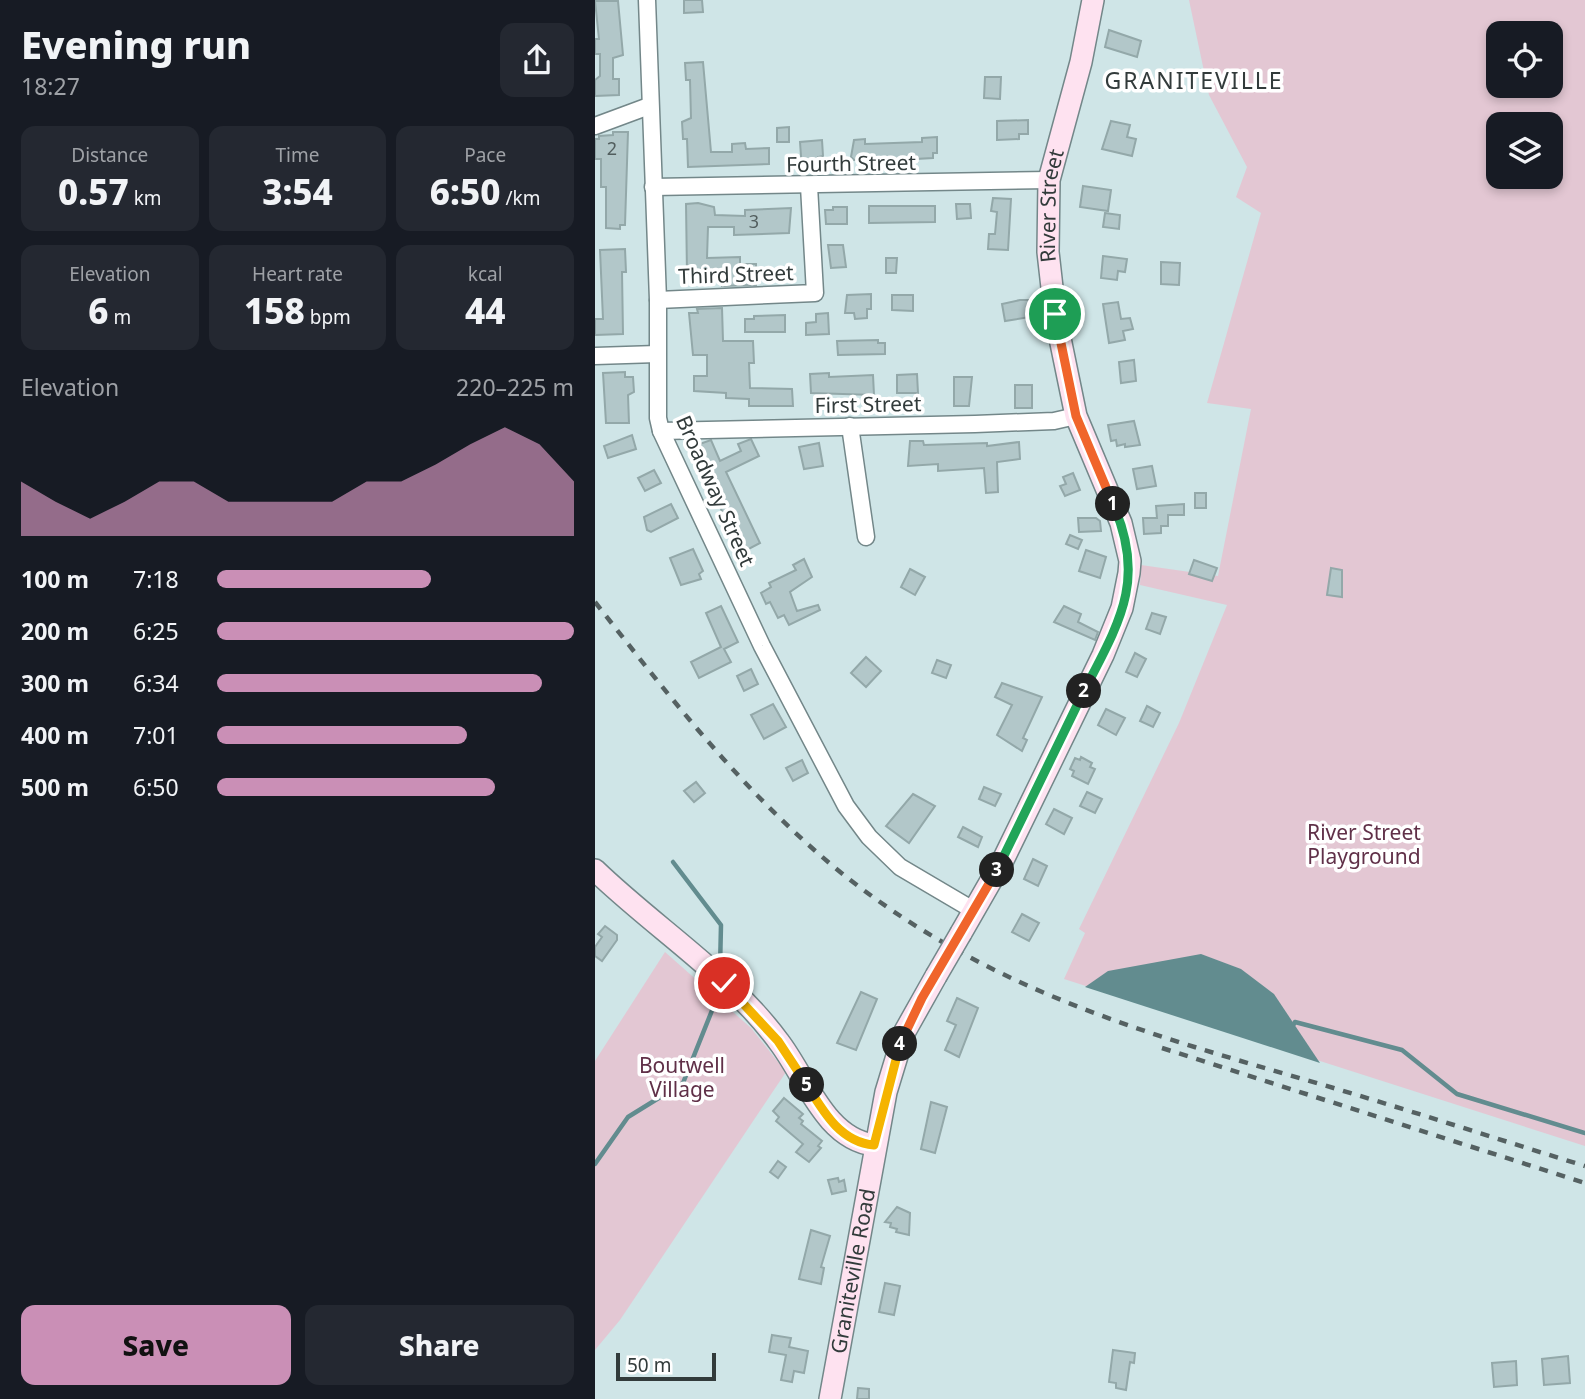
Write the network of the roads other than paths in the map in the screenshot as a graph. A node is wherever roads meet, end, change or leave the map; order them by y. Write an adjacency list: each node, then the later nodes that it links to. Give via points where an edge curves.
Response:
1 (647, 0): 3 (street, Broadway Street)
2 (1093, 0): 5 (main road, River Street)
3 (649, 106): 4 (street); 6 (street, Broadway Street)
4 (595, 126)
5 (1049, 180): 7 (street, Fourth Street); 11 (main road, River Street, via 1050,274)
6 (653, 187): 7 (street, Fourth Street); 8 (street, Broadway Street)
7 (809, 187): 8 (street, Third Street, via 815,293)
8 (658, 300): 9 (street, Broadway Street)
9 (657, 354): 10 (street); 13 (street, Broadway Street)
10 (595, 356)
11 (1076, 416): 12 (street, First Street, via 988,424); 16 (main road, River Street, via 1121,523 1131,561 1125,599 1103,655 1004,858)
12 (850, 426): 13 (street, First Street); 14 (street)
13 (661, 431): 16 (street, Broadway Street, via 762,646 846,806 900,867)
14 (866, 537)
15 (595, 870): 17 (main road, via 766,1026 831,1121 856,1140)
16 (973, 911): 17 (main road, River Street, bridge, via 912,1016 897,1051)
17 (874, 1145): 18 (main road, Graniteville Road)
18 (830, 1399)

